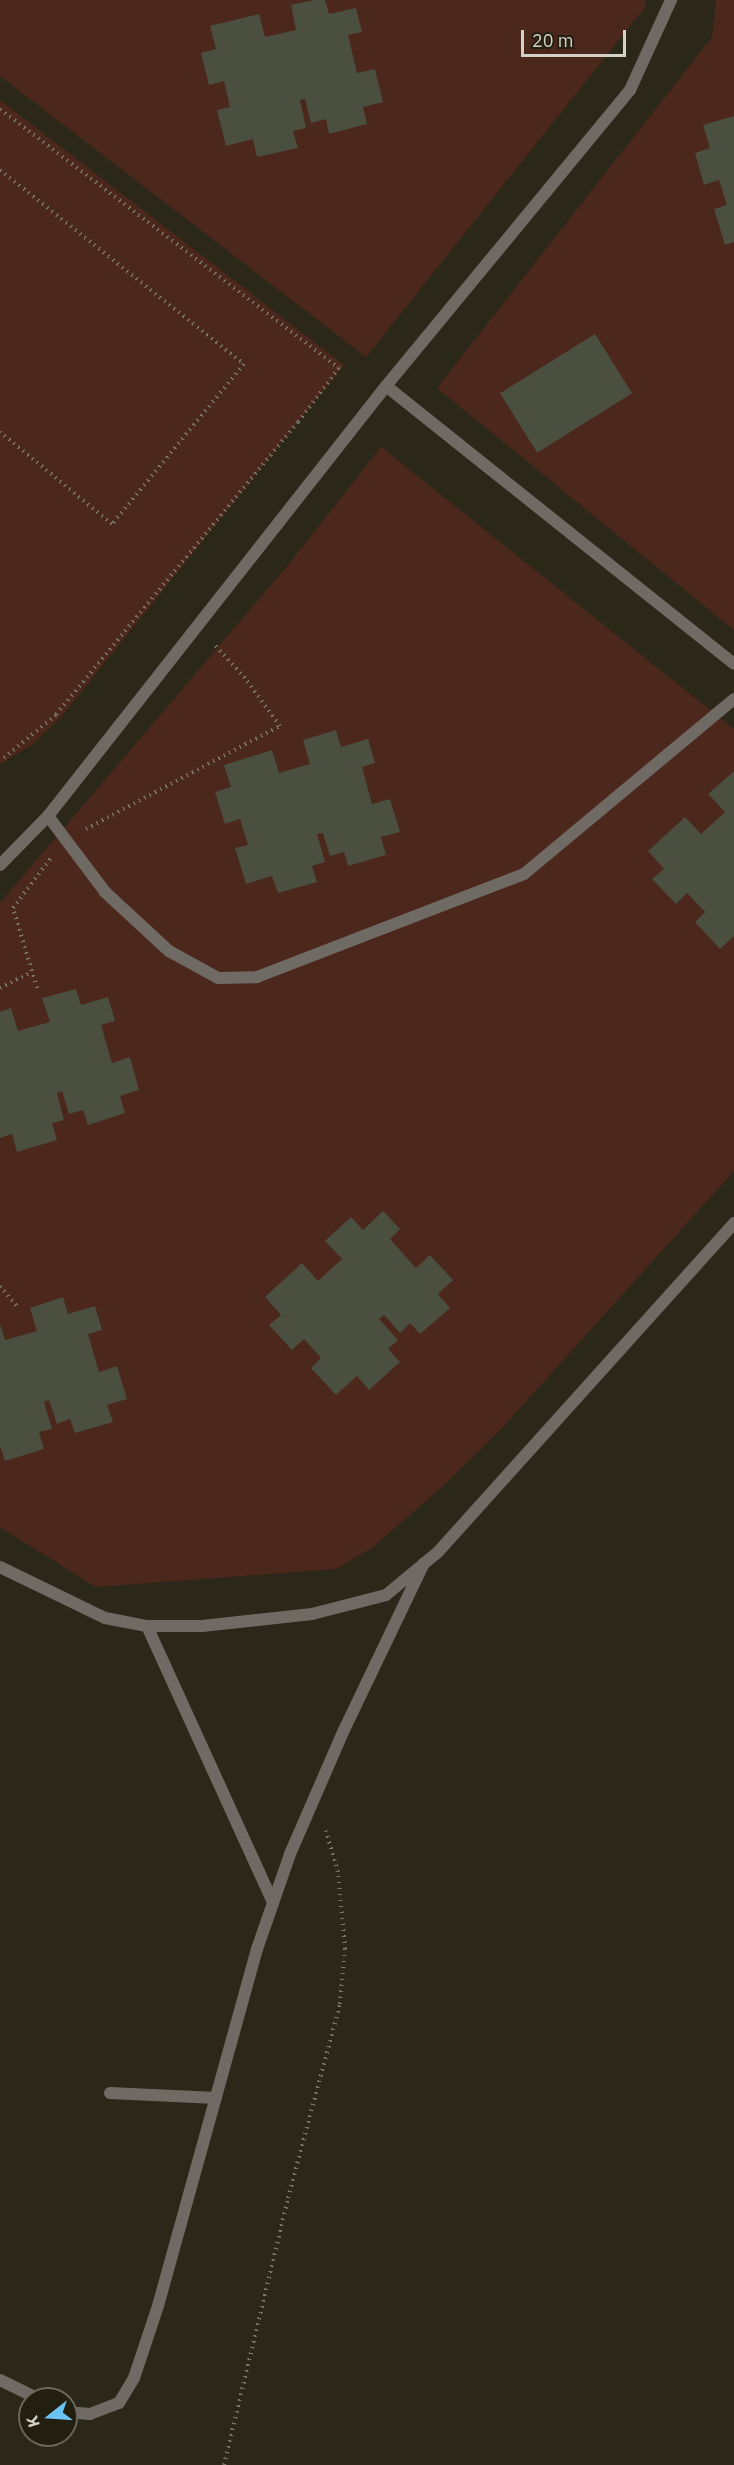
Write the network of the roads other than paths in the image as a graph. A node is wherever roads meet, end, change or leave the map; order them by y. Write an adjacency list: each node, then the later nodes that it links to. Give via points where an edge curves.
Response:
1 (671, 0): 2 (street, via 630,90)
2 (386, 386): 3 (street); 5 (street)
3 (734, 664)
4 (734, 699): 5 (street, via 524,874 256,978 218,978 169,951 105,892)
5 (48, 816): 6 (street)
6 (0, 865)
7 (734, 1223): 8 (street)
8 (424, 1563): 10 (street, via 386,1595 312,1614 202,1626); 11 (street, via 344,1730)
9 (0, 1567): 10 (street, via 105,1618)
10 (147, 1626): 11 (street)
11 (273, 1903): 13 (street)
12 (110, 2093): 13 (street)
13 (216, 2098): 16 (street, via 134,2378 119,2403 90,2414)
14 (0, 2380): 15 (street)
15 (18, 2389)
16 (78, 2413)

